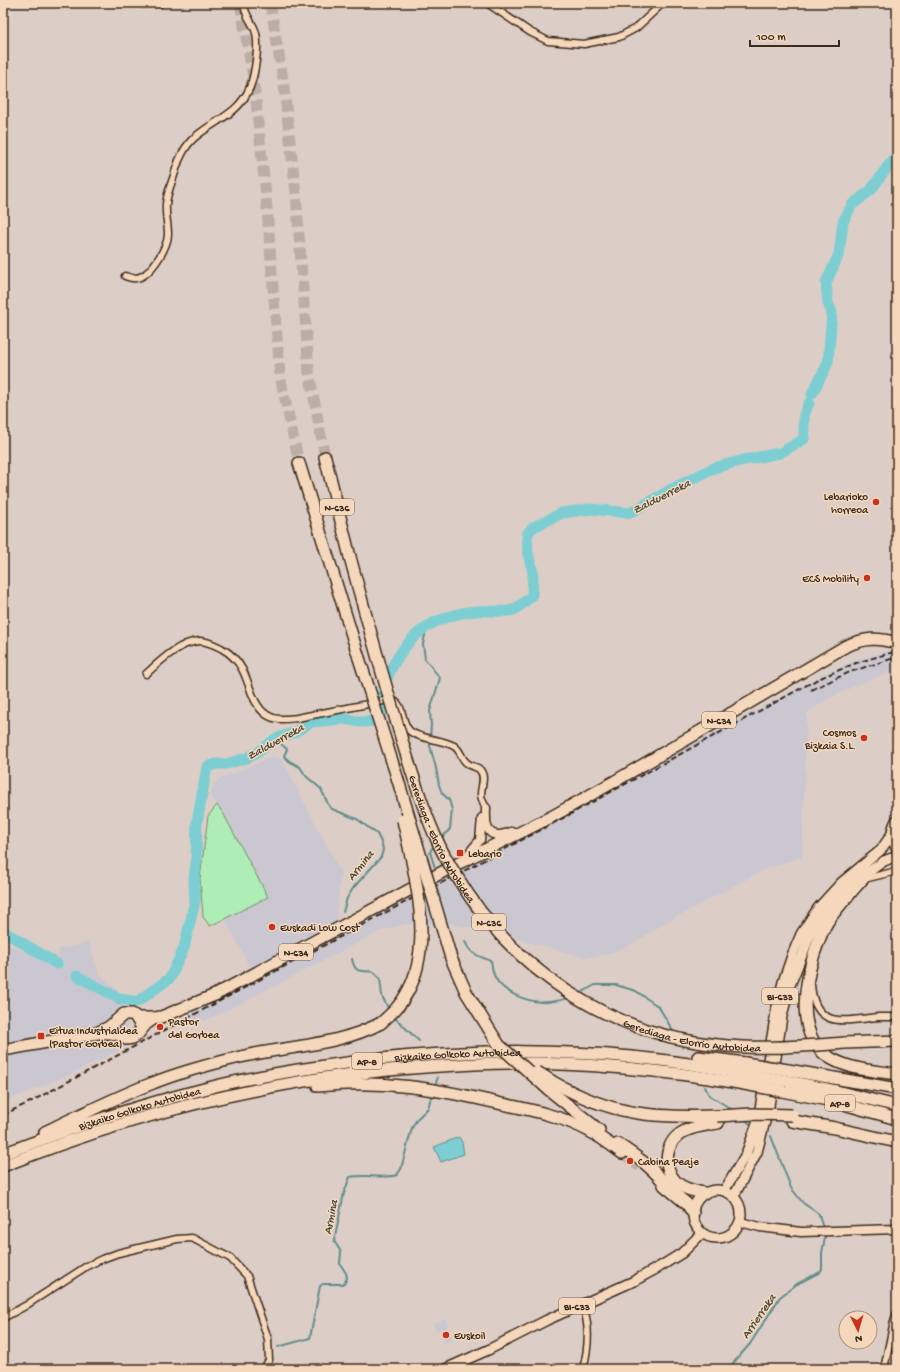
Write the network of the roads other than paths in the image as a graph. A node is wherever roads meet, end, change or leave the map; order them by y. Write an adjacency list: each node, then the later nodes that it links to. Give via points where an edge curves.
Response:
1 (138, 3): 2 (street)
2 (161, 3)
3 (244, 3): 6 (street, via 244,11 257,37 249,88 242,101 227,116 195,137 186,147 166,202 168,235 165,248 144,276 135,279)
4 (487, 3): 5 (street, via 548,41 584,44 620,37 636,28)
5 (663, 3)
6 (124, 276)
7 (325, 457): 30 (highway, Gerediaga - Elorrio Autobidea / N-636, bridge, via 389,699 414,779 437,841 467,893 498,933 516,952 556,984 594,1007 636,1026 677,1038 716,1045 758,1048)
8 (299, 463): 11 (highway, Gerediaga - Elorrio Autobidea / N-636, bridge)
9 (893, 642): 13 (highway, N-634, via 872,638 861,639 846,646)
10 (146, 674): 12 (street, via 164,657 189,643 201,641 214,644 237,660 257,704 265,714 274,718 297,718 394,700 398,703 407,728 456,747 466,763 481,771 481,795)
11 (397, 777): 36 (highway, Gerediaga - Elorrio Autobidea, bridge, via 451,958 466,992 499,1045); 43 (highway, bridge, via 403,820 418,888 420,951 416,972 408,992 393,1012 381,1023 354,1035 240,1057 154,1082)
12 (486, 808): 13 (street, via 487,828 499,835); 18 (street, via 481,820 480,840)
13 (553, 816): 18 (highway, N-634)
14 (897, 821): 15 (highway)
15 (893, 832): 16 (highway); 48 (main road, BI-633, via 881,850 841,883 818,908 801,934 777,1006 758,1121 746,1154)
16 (897, 847)
17 (897, 856): 20 (main road, BI-633, via 884,861)
18 (461, 862): 24 (highway, N-634, via 215,995)
19 (897, 871): 20 (street)
20 (864, 877): 21 (highway, via 828,922); 50 (main road, BI-633, via 850,885 825,912 799,960 782,1016 769,1106 757,1152)
21 (810, 967): 22 (street, via 812,994 817,1008 824,1015 837,1021); 34 (highway, via 805,1009 809,1031 821,1051 849,1067)
22 (897, 1017)
23 (138, 1018): 24 (highway, N-634); 25 (highway, N-634, via 128,1014); 26 (highway)
24 (155, 1018): 26 (highway, N-634)
25 (117, 1020): 27 (highway, N-634); 28 (highway, via 116,1028)
26 (140, 1031): 28 (highway, N-634, via 129,1039)
27 (97, 1034): 28 (highway, N-634); 32 (highway, N-634)
28 (120, 1035)
29 (897, 1041): 30 (highway)
30 (869, 1042): 31 (highway)
31 (897, 1046)
32 (3, 1050)
33 (742, 1073): 35 (highway, Bizkaiko Golkoko Autobidea / AP-8, bridge); 37 (highway, Bizkaiko Golkoko Autobidea / AP-8, via 696,1076 577,1064 509,1063 399,1069); 41 (highway, AP-8, bridge, via 782,1091 833,1101); 43 (highway, Bizkaiko Golkoko Autobidea / AP-8, via 710,1066 593,1054 457,1053 394,1058 268,1075 209,1087)
34 (897, 1074)
35 (788, 1076): 38 (highway); 39 (highway, Bizkaiko Golkoko Autobidea / AP-8)
36 (550, 1086): 40 (highway, via 619,1110 666,1117); 47 (highway, via 593,1126 659,1177)
37 (267, 1088): 44 (highway, via 350,1083 396,1084 425,1088 552,1116 588,1130); 45 (highway, Bizkaiko Golkoko Autobidea / AP-8, via 216,1098 132,1121)
38 (897, 1089)
39 (897, 1106)
40 (718, 1119): 42 (highway, via 792,1118); 49 (highway, via 685,1131 670,1146 667,1155 669,1172 675,1182)
41 (897, 1120)
42 (897, 1142)
43 (3, 1152)
44 (622, 1153)
45 (3, 1166)
46 (640, 1167): 47 (highway)
47 (668, 1188): 51 (highway, via 687,1204)
48 (724, 1191): 49 (main road); 50 (main road)
49 (704, 1194): 51 (main road, via 696,1202)
50 (734, 1196): 52 (main road, via 741,1208)
51 (693, 1213): 54 (main road, via 697,1227)
52 (740, 1222): 53 (street, via 777,1230 815,1232); 54 (main road, via 737,1229 724,1237 709,1237)
53 (897, 1229)
54 (702, 1233): 55 (main road, BI-633, via 682,1253 661,1266 634,1281)
55 (582, 1303): 59 (main road, BI-633); 60 (street, via 586,1313 588,1335)
56 (897, 1313): 61 (street)
57 (3, 1318): 58 (street, via 102,1259 177,1239 192,1238 230,1258 247,1276 268,1340 269,1360)
58 (264, 1369)
59 (445, 1369)
60 (583, 1369)
61 (884, 1369)

